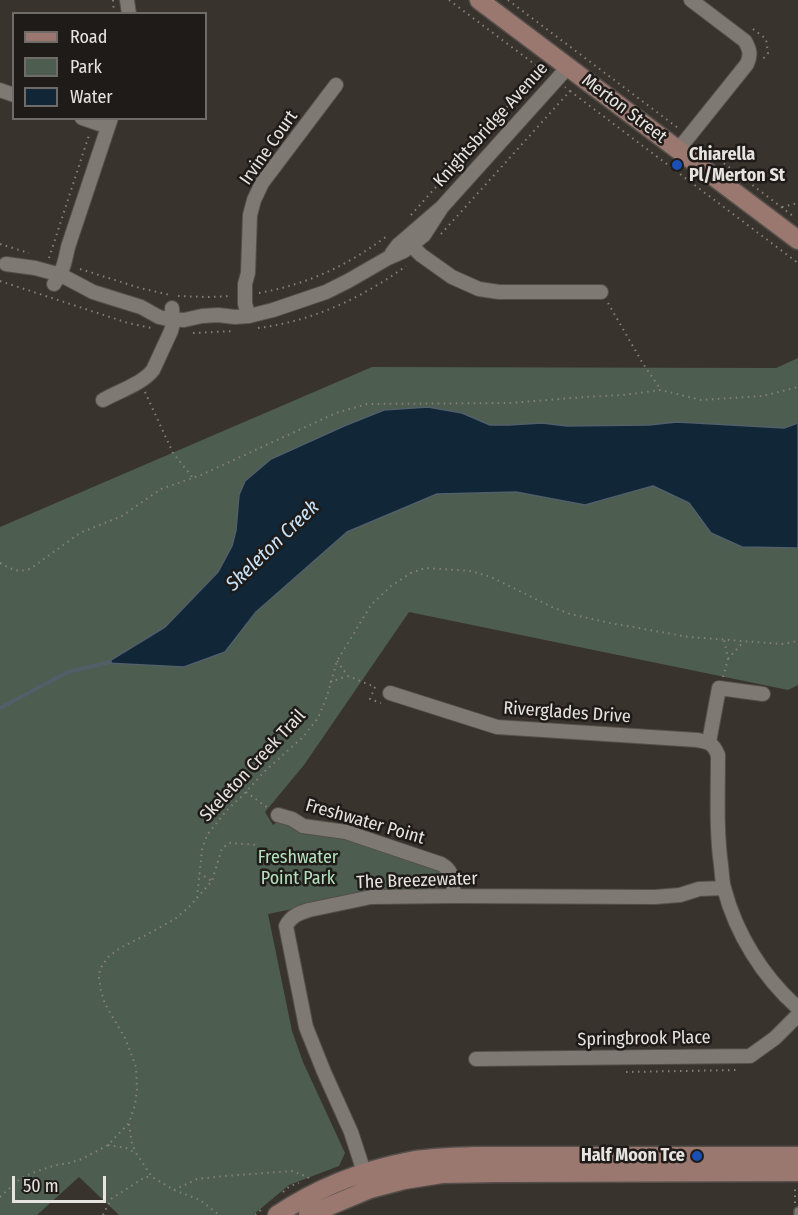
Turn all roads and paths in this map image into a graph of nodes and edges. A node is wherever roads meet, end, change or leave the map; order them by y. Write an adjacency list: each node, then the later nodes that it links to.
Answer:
1 (449, 0): 5 (path)
2 (479, 0): 6 (street, Merton Street)
3 (508, 0): 11 (path)
4 (692, 0): 11 (street)
5 (541, 69): 6 (path); 14 (path)
6 (562, 74): 8 (path); 11 (street, Merton Street); 20 (street, Knightsbridge Avenue)
7 (336, 85): 27 (street, Irvine Court)
8 (570, 91): 20 (path); 23 (path)
9 (88, 120): 10 (street); 24 (path)
10 (110, 123): 24 (street)
11 (684, 143): 13 (path); 16 (street, Merton Street)
12 (798, 203): 13 (path)
13 (782, 207): 15 (path)
14 (411, 216)
15 (798, 223): 16 (street)
16 (777, 225): 18 (street, Merton Street)
17 (394, 230): 27 (path)
18 (798, 240)
19 (0, 244): 21 (path)
20 (417, 245): 26 (street); 27 (street, Knightsbridge Avenue); 27 (path)
21 (29, 253)
22 (3, 263): 24 (street, Knightsbridge Avenue)
23 (798, 263)
24 (59, 272): 27 (path); 28 (street, Knightsbridge Avenue)
25 (0, 281): 28 (path)
26 (601, 292): 32 (path)
27 (249, 308): 28 (street, Knightsbridge Avenue)
28 (170, 321): 29 (path); 30 (street)
29 (242, 330)
30 (139, 381): 33 (street); 34 (path)
31 (798, 387): 32 (path)
32 (661, 390): 34 (path)
33 (103, 400)
34 (193, 478): 35 (path)
35 (0, 563)
36 (724, 639): 37 (path, Skeleton Creek Trail); 39 (path); 40 (path, Skeleton Creek Trail)
37 (744, 641): 38 (path, Skeleton Creek Trail); 39 (path)
38 (798, 641)
39 (728, 659): 44 (path)
40 (337, 661): 41 (path); 42 (path, Skeleton Creek Trail)
41 (348, 676): 42 (path); 43 (path)
42 (330, 682): 48 (path, Skeleton Creek Trail)
43 (375, 687): 46 (path); 46 (path)
44 (719, 688): 45 (street); 47 (street)
45 (763, 694)
46 (389, 699): 47 (street, Riverglades Drive)
47 (709, 742): 53 (street)
48 (246, 792): 49 (path); 51 (path, Skeleton Creek Trail)
49 (278, 815): 54 (street, Freshwater Point)
50 (258, 845): 52 (path)
51 (199, 873): 52 (path); 55 (path, Skeleton Creek Trail)
52 (212, 881): 55 (path)
53 (724, 888): 54 (street, The Breezewater); 56 (street)
54 (454, 896): 66 (street, The Breezewater)
55 (197, 898): 59 (path)
56 (798, 1008)
57 (798, 1015): 58 (street, Springbrook Place)
58 (476, 1059)
59 (129, 1123): 60 (path); 61 (path)
60 (108, 1144): 61 (path); 68 (path)
61 (136, 1153): 63 (path)
62 (798, 1156): 66 (street)
63 (152, 1177): 67 (path); 70 (path)
64 (796, 1177): 66 (street); 69 (path)
65 (309, 1179): 67 (path)
66 (367, 1181): 72 (street); 73 (street)
67 (174, 1190): 71 (path)
68 (0, 1197)
69 (798, 1213)
70 (103, 1215)
71 (219, 1215)
72 (277, 1215)
73 (308, 1215)

